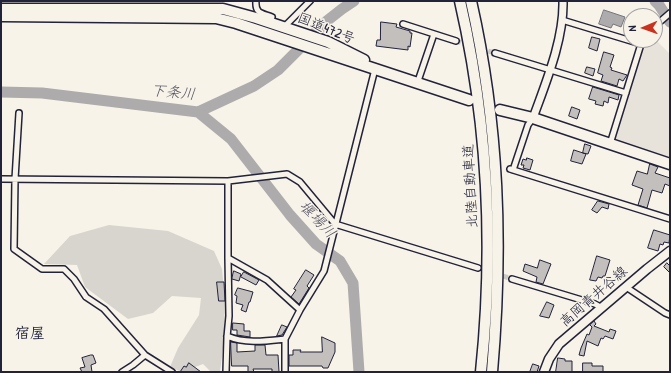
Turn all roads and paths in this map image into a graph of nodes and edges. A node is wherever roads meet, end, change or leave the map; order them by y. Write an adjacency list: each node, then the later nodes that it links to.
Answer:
1 (256, 1): 12 (street)
2 (310, 1): 14 (street)
3 (460, 1): 50 (highway, 北陸自動車道)
4 (472, 1): 51 (highway, 北陸自動車道)
5 (563, 1): 11 (street)
6 (20, 5): 8 (highway, 国道472号); 9 (highway, 国道472号)
7 (221, 7): 9 (highway, 国道472号); 12 (highway, 国道472号); 20 (highway, 国道472号)
8 (1, 8)
9 (154, 9): 10 (highway, 国道472号)
10 (1, 16)
11 (562, 20): 16 (street); 21 (street)
12 (270, 22): 14 (highway, 国道472号)
13 (403, 24): 15 (street)
14 (288, 28): 20 (highway, 国道472号)
15 (434, 34): 17 (street); 22 (street)
16 (623, 36)
17 (456, 41)
18 (641, 48): 23 (street)
19 (495, 53): 21 (street)
20 (375, 69): 22 (highway, 国道472号); 34 (street)
21 (550, 70): 23 (street); 27 (street)
22 (417, 84): 24 (highway, 国道472号)
23 (626, 93): 28 (street)
24 (469, 100)
25 (500, 110): 27 (highway)
26 (19, 113): 31 (street)
27 (533, 118): 28 (highway); 33 (street)
28 (610, 144): 29 (highway)
29 (670, 164)
30 (1, 179): 31 (street)
31 (15, 179): 32 (street); 45 (street)
32 (228, 182): 34 (street); 36 (street)
33 (670, 219)
34 (335, 224): 37 (street); 41 (street)
35 (670, 251): 39 (main road, 高岡青井谷線)
36 (228, 258): 41 (street); 43 (street)
37 (478, 268)
38 (512, 279): 40 (street)
39 (626, 287): 40 (main road, 高岡青井谷線); 42 (street)
40 (602, 308): 52 (main road, 高岡青井谷線)
41 (300, 310): 44 (street)
42 (670, 315)
43 (227, 336): 44 (street); 48 (street)
44 (286, 339): 49 (street)
45 (145, 355): 46 (street); 47 (street)
46 (122, 372)
47 (172, 372)
48 (226, 372)
49 (285, 372)
50 (481, 372)
51 (492, 372)
52 (544, 372)

